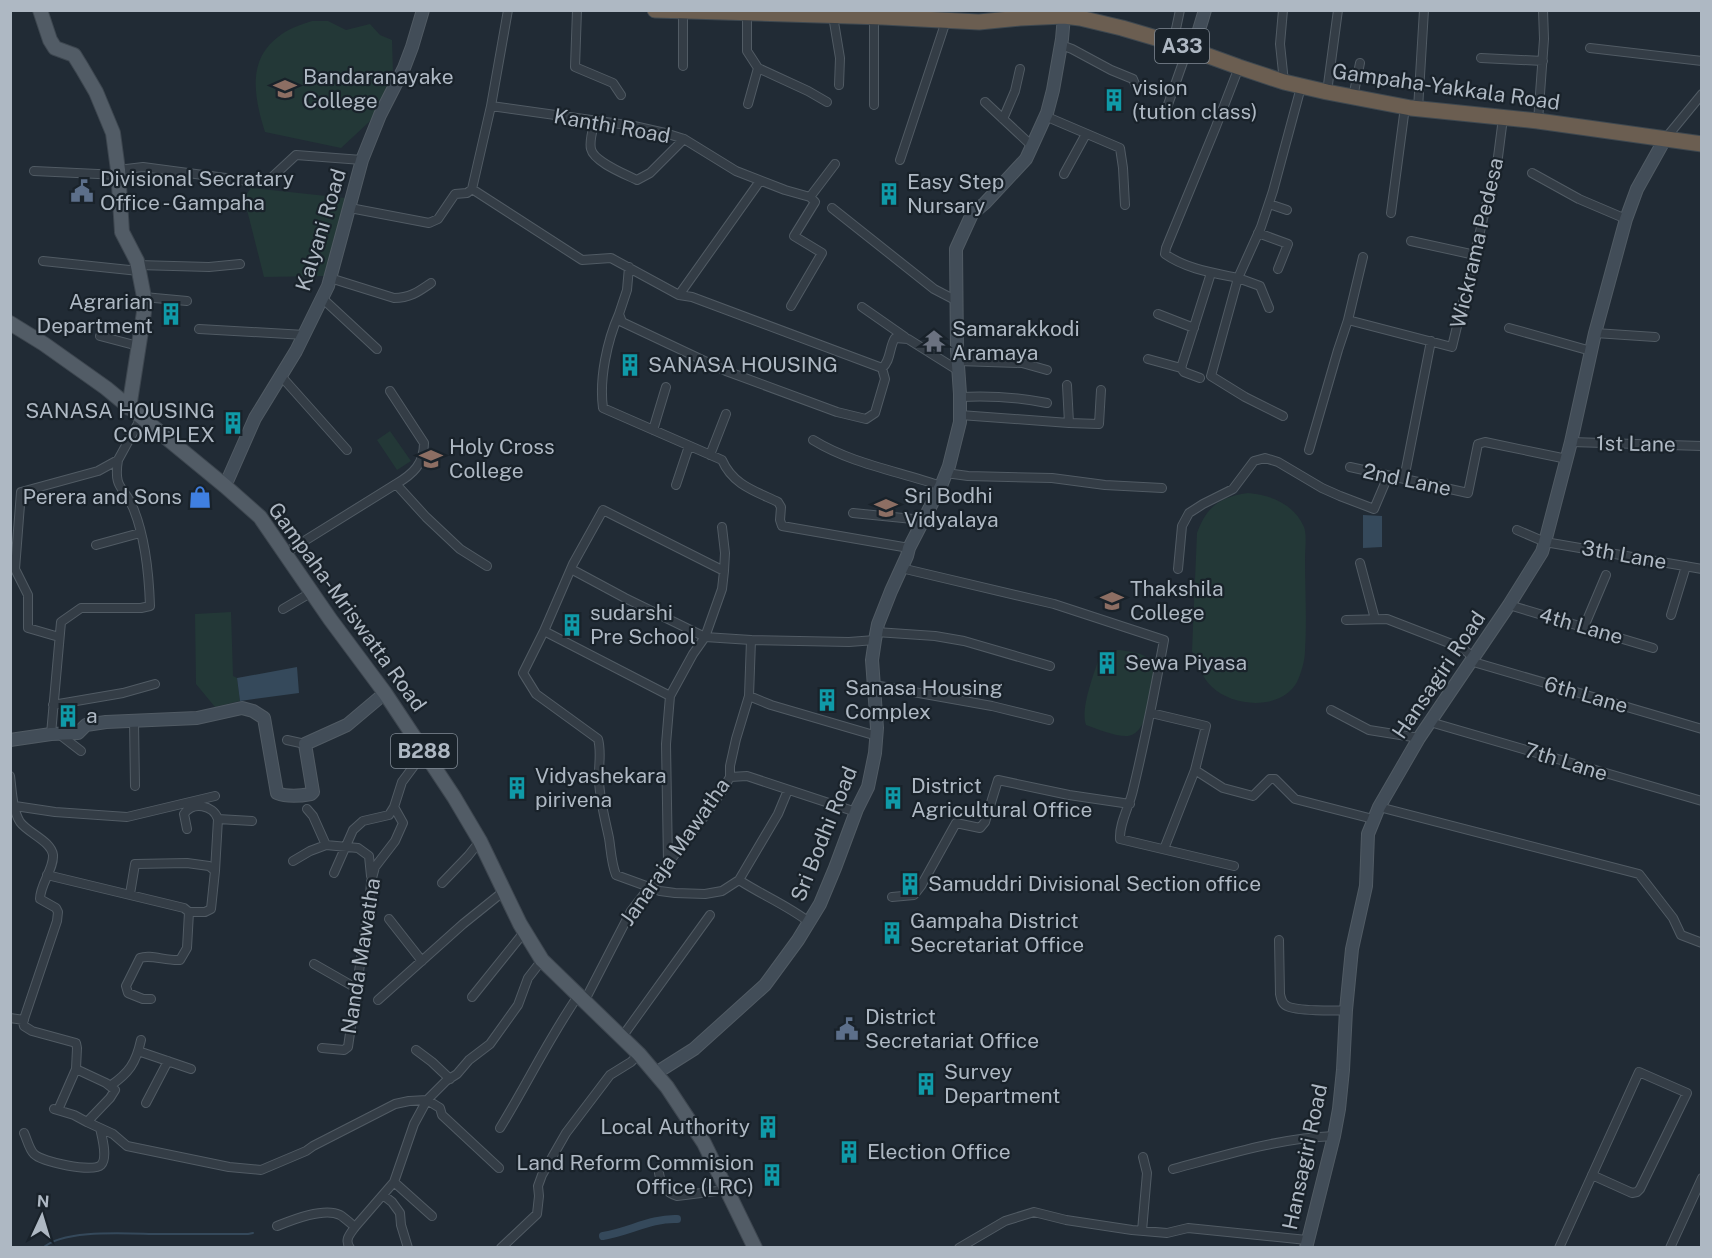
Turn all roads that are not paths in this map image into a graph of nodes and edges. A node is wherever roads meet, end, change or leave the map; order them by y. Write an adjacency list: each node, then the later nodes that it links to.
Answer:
1 (40, 10): 58 (main road)
2 (423, 10): 54 (street, Kalyani Road)
3 (508, 10): 41 (street)
4 (577, 10): 35 (street)
5 (655, 10): 12 (highway, Gampaha-Yakkala Road / A33)
6 (1180, 10): 19 (street)
7 (1205, 10): 19 (street)
8 (1283, 10): 29 (street)
9 (1338, 10): 33 (street)
10 (1424, 10): 42 (street)
11 (1543, 10): 22 (street)
12 (674, 11): 13 (highway, Gampaha-Yakkala Road / A33); 25 (street)
13 (747, 13): 14 (highway, Gampaha-Yakkala Road / A33); 27 (street)
14 (833, 15): 15 (highway, Gampaha-Yakkala Road / A33); 31 (street)
15 (882, 15): 17 (highway, Gampaha-Yakkala Road / A33); 40 (street)
16 (1064, 16): 17 (highway, Gampaha-Yakkala Road / A33); 18 (street, Sri Bodhi Road); 19 (highway, Gampaha-Yakkala Road / A33)
17 (946, 21): 55 (street)
18 (1061, 45): 30 (street); 44 (street, Sri Bodhi Road)
19 (1185, 47): 26 (highway, Gampaha-Yakkala Road / A33); 43 (street)
20 (1590, 48): 23 (street)
21 (1481, 58): 22 (street)
22 (1542, 61): 48 (street)
23 (1701, 61)
24 (1360, 63): 36 (street)
25 (683, 66)
26 (1239, 67): 29 (highway, Gampaha-Yakkala Road / A33); 80 (street)
27 (758, 68): 37 (street); 39 (street)
28 (1020, 69): 46 (street)
29 (1284, 82): 32 (highway, Gampaha-Yakkala Road / A33)
30 (1135, 84)
31 (839, 85)
32 (1302, 87): 33 (highway, Gampaha-Yakkala Road / A33); 64 (street)
33 (1327, 92): 36 (highway, Gampaha-Yakkala Road / A33)
34 (1701, 94): 51 (street)
35 (621, 95)
36 (1353, 97): 42 (highway, Gampaha-Yakkala Road / A33)
37 (827, 102)
38 (985, 102): 46 (street)
39 (748, 104)
40 (874, 105)
41 (491, 106): 47 (street, Kanthi Road); 62 (street)
42 (1411, 108): 45 (highway, Gampaha-Yakkala Road / A33); 69 (street)
43 (1165, 113)
44 (1045, 116): 49 (street); 53 (street, Sri Bodhi Road)
45 (1503, 118): 48 (highway, Gampaha-Yakkala Road / A33); 73 (street, Wickrama Pedesa)
46 (1003, 119): 53 (street)
47 (595, 121): 50 (street, Kanthi Road); 50 (street)
48 (1538, 121): 51 (highway, Gampaha-Yakkala Road / A33)
49 (1086, 134): 60 (street); 65 (street)
50 (684, 139): 61 (street, Kanthi Road)
51 (1665, 139): 52 (highway, Gampaha-Yakkala Road / A33); 70 (street, Hansagiri Road)
52 (1701, 144)
53 (1032, 146): 88 (street, Sri Bodhi Road)
54 (362, 160): 58 (street); 66 (street, Kalyani Road)
55 (900, 160)
56 (835, 164): 63 (street)
57 (34, 171): 58 (street)
58 (118, 172): 78 (main road)
59 (1532, 173): 70 (street)
60 (1064, 174)
61 (760, 181): 63 (street, Kanthi Road); 84 (street)
62 (472, 189): 66 (street); 77 (street)
63 (810, 197): 89 (street)
64 (1269, 204): 68 (street); 71 (street)
65 (1125, 205)
66 (350, 208): 81 (street, Kalyani Road)
67 (832, 208): 88 (street)
68 (1287, 210)
69 (1391, 213)
70 (1626, 219): 99 (street, Hansagiri Road)
71 (1258, 233): 79 (street); 82 (street)
72 (1411, 240): 73 (street)
73 (1474, 255): 104 (street, Wickrama Pedesa)
74 (1363, 257): 94 (street)
75 (43, 261): 78 (street)
76 (240, 264): 78 (street)
77 (628, 267): 84 (street); 92 (street)
78 (138, 268): 85 (main road)
79 (1278, 269)
80 (1211, 273): 82 (street); 96 (street)
81 (330, 278): 83 (street); 86 (street, Kalyani Road)
82 (1238, 278): 91 (street); 124 (street)
83 (431, 283)
84 (679, 295): 110 (street)
85 (144, 297): 87 (street); 105 (main road)
86 (322, 298): 100 (street, Kalyani Road); 106 (street)
87 (187, 301)
88 (957, 301): 109 (street, Sri Bodhi Road)
89 (791, 306)
90 (862, 307): 103 (street)
91 (1269, 308)
92 (619, 314): 110 (street); 127 (street)
93 (1158, 314): 96 (street)
94 (1348, 320): 104 (street); 133 (street)
95 (10, 323): 121 (main road, Gampaha-Mriswatta Road / B288)
96 (1194, 328): 111 (street)
97 (1509, 328): 107 (street)
98 (199, 329): 100 (street)
99 (1595, 333): 102 (street); 107 (street, Hansagiri Road)
100 (305, 335): 113 (street, Kalyani Road)
101 (100, 336): 105 (street)
102 (1655, 337)
103 (908, 339): 109 (street); 110 (street)
104 (1431, 341): 140 (street)
105 (138, 346): 121 (main road)
106 (377, 349)
107 (1591, 351): 129 (street, Hansagiri Road)
108 (1148, 358): 111 (street)
109 (959, 366): 112 (street); 119 (street, Sri Bodhi Road)
110 (882, 368)
111 (1181, 368): 114 (street)
112 (1047, 370)
113 (281, 376): 132 (street); 143 (street, Kalyani Road)
114 (1200, 378)
115 (1067, 385): 126 (street)
116 (666, 387): 127 (street)
117 (1101, 390): 126 (street)
118 (390, 391): 141 (street)
119 (960, 397): 120 (street); 123 (street, Sri Bodhi Road)
120 (1047, 403)
121 (129, 408): 125 (main road, Gampaha-Mriswatta Road / B288)
122 (726, 414): 134 (street)
123 (960, 415): 126 (street); 138 (street, Sri Bodhi Road)
124 (1283, 416)
125 (141, 418): 136 (street); 143 (main road, Gampaha-Mriswatta Road / B288)
126 (1069, 423)
127 (653, 430): 130 (street)
128 (813, 440): 144 (street)
129 (1571, 442): 131 (street, 1st Lane); 135 (street, Hansagiri Road)
130 (689, 446): 134 (street); 142 (street)
131 (1701, 446)
132 (347, 450)
133 (1309, 450)
134 (710, 455): 154 (street)
135 (1567, 459): 140 (street, 2nd Lane); 152 (street, Hansagiri Road)
136 (118, 460): 150 (street); 151 (street)
137 (1350, 467): 139 (street, 2nd Lane)
138 (946, 473): 144 (street, Sri Bodhi Road); 145 (street)
139 (1389, 476): 140 (street, 2nd Lane); 161 (street)
140 (1404, 479)
141 (396, 484): 155 (street); 157 (street)
142 (676, 485)
143 (225, 486): 155 (main road, Gampaha-Mriswatta Road / B288)
144 (940, 486): 147 (street, Sri Bodhi Road)
145 (1162, 488)
146 (853, 513): 147 (street)
147 (923, 520): 154 (street, Sri Bodhi Road)
148 (722, 527): 163 (street)
149 (1517, 530): 152 (street, 3th Lane)
150 (140, 533): 153 (street); 174 (street)
151 (14, 534): 174 (street)
152 (1545, 542): 158 (street, 3th Lane); 166 (street, Hansagiri Road)
153 (96, 545)
154 (909, 548): 159 (street, Sri Bodhi Road)
155 (285, 553): 165 (main road, Gampaha-Mriswatta Road / B288)
156 (1360, 563): 169 (street)
157 (487, 566)
158 (1686, 566): 162 (street, 3th Lane); 168 (street)
159 (901, 568): 173 (street, Sri Bodhi Road); 187 (street)
160 (571, 569): 163 (street); 172 (street); 175 (street)
161 (1178, 569)
162 (1701, 569)
163 (724, 571): 175 (street)
164 (1606, 575): 171 (street)
165 (312, 592): 167 (street); 182 (main road, Gampaha-Mriswatta Road / B288)
166 (1509, 605): 171 (street, 4th Lane); 178 (street, Hansagiri Road)
167 (283, 609)
168 (1671, 615)
169 (1375, 619): 170 (street, 6th Lane); 178 (street, 6th Lane)
170 (1346, 620)
171 (1584, 627): 177 (street, 4th Lane)
172 (544, 631): 183 (street); 230 (street)
173 (876, 636): 176 (street); 179 (street); 181 (street, Sri Bodhi Road)
174 (59, 637): 185 (street)
175 (705, 638): 176 (street); 183 (street)
176 (751, 640): 184 (street, Janaraja Mawatha)
177 (1653, 648)
178 (1471, 659): 190 (street, Hansagiri Road); 191 (street, 6th Lane)
179 (1050, 666)
180 (154, 684): 185 (street)
181 (874, 685): 189 (street); 193 (street, Sri Bodhi Road)
182 (385, 693): 197 (street); 199 (main road, Gampaha-Mriswatta Road / B288)
183 (670, 696): 222 (street)
184 (749, 696): 193 (street); 202 (street, Janaraja Mawatha)
185 (53, 705): 192 (street)
186 (1331, 710): 194 (street)
187 (1151, 713): 200 (street); 207 (street)
188 (134, 720): 192 (street); 197 (street); 203 (street)
189 (1049, 720)
190 (1430, 722): 194 (street, Hansagiri Road); 206 (street, 7th Lane)
191 (1701, 729)
192 (55, 734): 195 (street); 198 (street)
193 (876, 736): 212 (street, Sri Bodhi Road)
194 (1419, 738): 210 (street, Hansagiri Road)
195 (10, 740)
196 (287, 740): 197 (street)
197 (305, 744)
198 (81, 751)
199 (425, 751): 209 (street, Nanda Mawatha); 217 (main road, Gampaha-Mriswatta Road / B288)
200 (1195, 770): 214 (street); 220 (street)
201 (10, 776): 208 (street)
202 (730, 777): 204 (street); 222 (street, Janaraja Mawatha)
203 (135, 786)
204 (788, 790): 212 (street); 228 (street)
205 (215, 796): 208 (street)
206 (1701, 801)
207 (1130, 804): 220 (street); 233 (street)
208 (15, 806): 226 (street)
209 (394, 807): 219 (street); 227 (street, Nanda Mawatha)
210 (1379, 807): 214 (street, Hansagiri Road); 240 (street)
211 (307, 809): 218 (street)
212 (856, 812): 237 (street, Sri Bodhi Road)
213 (218, 819): 215 (street); 216 (street); 224 (street)
214 (1373, 819): 249 (street, Hansagiri Road)
215 (252, 821)
216 (187, 829)
217 (480, 841): 229 (street); 231 (main road, Gampaha-Mriswatta Road / B288)
218 (326, 845): 219 (street); 221 (street)
219 (345, 847): 225 (street); 227 (street)
220 (1164, 849): 223 (street)
221 (292, 861)
222 (668, 862): 230 (street, Janaraja Mawatha)
223 (1234, 866)
224 (214, 871): 232 (street); 234 (street)
225 (334, 873)
226 (47, 875): 232 (street); 251 (street)
227 (371, 879): 244 (street, Nanda Mawatha)
228 (740, 880): 230 (street); 237 (street)
229 (442, 883)
230 (648, 887): 247 (street, Janaraja Mawatha)
231 (504, 891): 238 (main road, Gampaha-Mriswatta Road / B288); 242 (street)
232 (130, 894): 234 (street)
233 (892, 897)
234 (189, 912): 246 (street)
235 (710, 915): 252 (street)
236 (389, 920): 242 (street)
237 (809, 922): 261 (street, Sri Bodhi Road)
238 (525, 931): 241 (main road, Gampaha-Mriswatta Road / B288); 245 (street)
239 (1279, 940): 249 (street)
240 (1701, 943)
241 (542, 960): 247 (main road, Gampaha-Mriswatta Road / B288); 262 (street)
242 (422, 961): 248 (street)
243 (314, 964): 244 (street)
244 (356, 988): 254 (street, Nanda Mawatha)
245 (472, 997)
246 (151, 999)
247 (581, 999): 252 (main road, Gampaha-Mriswatta Road / B288); 268 (street, Janaraja Mawatha)
248 (378, 1000)
249 (1346, 1010): 270 (street, Hansagiri Road)
250 (10, 1018): 251 (street)
251 (24, 1020): 259 (street)
252 (622, 1037): 257 (main road, Gampaha-Mriswatta Road / B288)
253 (141, 1040): 256 (street)
254 (322, 1048)
255 (416, 1050): 262 (street)
256 (138, 1051): 258 (street); 263 (street)
257 (639, 1054): 261 (main road, Gampaha-Mriswatta Road / B288); 287 (street)
258 (168, 1061): 260 (street); 265 (street)
259 (76, 1069): 263 (street); 266 (street)
260 (191, 1069)
261 (656, 1073): 278 (main road, Gampaha-Mriswatta Road / B288)
262 (450, 1079): 264 (street)
263 (110, 1086): 266 (street)
264 (427, 1100): 267 (street); 272 (street); 277 (street)
265 (146, 1103)
266 (87, 1122): 267 (street)
267 (100, 1128): 269 (street)
268 (500, 1128)
269 (24, 1133)
270 (1334, 1136): 273 (street); 284 (street, Hansagiri Road)
271 (1143, 1157): 283 (street)
272 (499, 1168)
273 (1173, 1169)
274 (659, 1173): 278 (street)
275 (1592, 1175): 275 (street); 290 (street)
276 (1701, 1178): 291 (street)
277 (394, 1182): 279 (street); 280 (street)
278 (726, 1187): 288 (main road, Gampaha-Mriswatta Road / B288)
279 (383, 1195): 282 (street); 286 (street)
280 (432, 1216)
281 (277, 1226): 282 (street)
282 (355, 1227): 285 (street)
283 (1142, 1231): 284 (street); 289 (street)
284 (1306, 1244)
285 (350, 1248)
286 (408, 1248)
287 (501, 1248)
288 (755, 1248)
289 (958, 1248)
290 (1559, 1248)
291 (1670, 1248)

